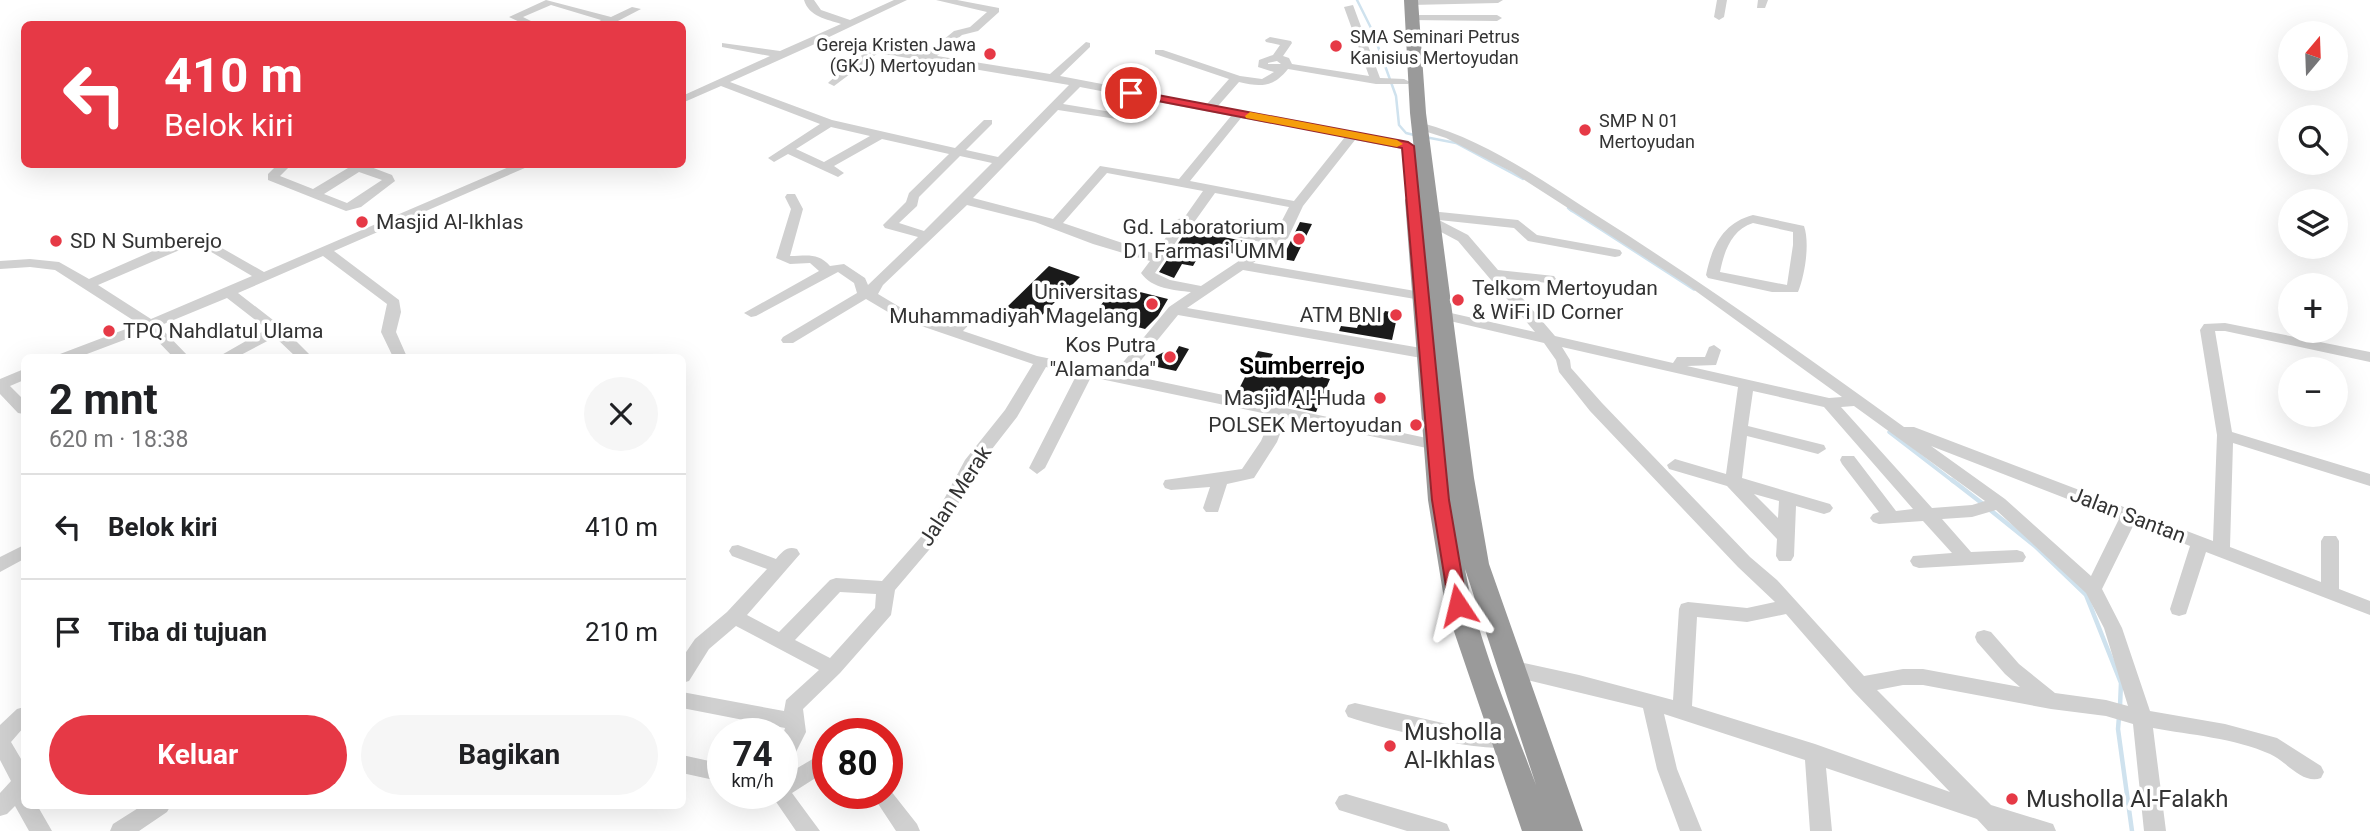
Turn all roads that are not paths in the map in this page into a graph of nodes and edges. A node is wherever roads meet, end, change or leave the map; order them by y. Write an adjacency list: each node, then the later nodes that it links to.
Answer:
1 (809, 0): 14 (street)
2 (902, 0): 14 (street)
3 (941, 0): 22 (street)
4 (1498, 0): 6 (street)
5 (1722, 0): 9 (street)
6 (1408, 5): 10 (street); 24 (highway)
7 (1349, 7): 27 (street)
8 (636, 9): 11 (street)
9 (1719, 17)
10 (1497, 18)
11 (612, 20): 12 (street); 13 (street)
12 (524, 21)
13 (609, 21)
14 (852, 24): 15 (street)
15 (818, 40): 19 (street); 21 (street)
16 (1270, 40): 23 (street)
17 (726, 45): 21 (street)
18 (1086, 45): 25 (street)
19 (874, 51): 22 (street); 29 (street)
20 (1160, 52): 26 (street)
21 (782, 55): 28 (street)
22 (928, 58): 25 (street)
23 (1285, 67): 26 (street); 27 (street)
24 (1405, 75): 27 (street); 40 (highway)
25 (1052, 78): 30 (street)
26 (1236, 78): 33 (street)
27 (1380, 81)
28 (722, 83): 31 (street); 37 (street)
29 (834, 83)
30 (1077, 83): 32 (street); 33 (street)
31 (686, 98)
32 (1056, 106): 35 (street); 44 (street)
33 (1211, 107): 34 (street)
34 (1238, 114): 39 (street); 51 (street)
35 (1136, 119)
36 (988, 121): 42 (street)
37 (829, 123): 38 (street); 41 (street)
38 (880, 135): 42 (street); 45 (street)
39 (1352, 136): 40 (street); 56 (street)
40 (1415, 139): 57 (highway); 72 (street); 77 (highway)
41 (788, 150): 43 (street); 45 (street)
42 (959, 150): 44 (street); 60 (street)
43 (774, 158)
44 (1002, 162): 55 (street)
45 (824, 167): 50 (street)
46 (282, 168): 53 (street)
47 (351, 168): 53 (street)
48 (360, 168): 53 (street)
49 (519, 168): 62 (street)
50 (838, 173)
51 (1182, 183): 52 (street); 59 (street)
52 (1212, 188): 56 (street); 58 (street)
53 (313, 195)
54 (791, 197): 67 (street)
55 (964, 200): 59 (street); 60 (street)
56 (1297, 205): 61 (street)
57 (1431, 218): 63 (street); 68 (street); 80 (highway)
58 (1187, 223): 61 (street); 64 (street)
59 (1055, 226): 64 (street)
60 (925, 235): 76 (street)
61 (1277, 241): 66 (street)
62 (324, 250): 70 (street); 92 (street)
63 (1615, 253)
64 (1158, 259): 74 (street)
65 (0, 265): 73 (street)
66 (1238, 265): 74 (street); 77 (street)
67 (827, 272): 76 (street); 79 (street)
68 (1494, 274): 71 (street); 86 (street)
69 (1713, 275): 69 (street); 72 (street)
70 (262, 277): 73 (street); 75 (street)
71 (1549, 279)
72 (1691, 281): 102 (street)
73 (86, 285): 82 (street)
74 (1201, 290): 78 (street)
75 (227, 291): 82 (street); 83 (street)
76 (867, 293): 84 (street); 85 (street)
77 (1421, 296): 93 (highway)
78 (1174, 310): 93 (street); 99 (street)
79 (751, 313)
80 (1442, 315): 86 (street); 103 (highway)
81 (968, 318): 84 (street)
82 (150, 325): 88 (street); 89 (street)
83 (277, 330): 90 (street); 91 (street)
84 (954, 332): 95 (street)
85 (788, 340)
86 (1550, 340): 96 (street); 138 (street)
87 (1714, 350): 96 (street)
88 (73, 354)
89 (179, 354)
90 (231, 354)
91 (302, 354)
92 (398, 354)
93 (1427, 354): 103 (highway)
94 (2370, 357): 108 (street)
95 (1042, 362): 97 (street); 135 (street, Jalan Merak)
96 (1678, 369): 100 (street)
97 (1086, 372): 99 (street); 113 (street)
98 (21, 375): 101 (street)
99 (1119, 378): 105 (street)
100 (1746, 383): 102 (street); 107 (street)
101 (0, 385): 104 (street)
102 (1845, 402): 106 (street); 122 (street)
103 (1442, 403): 109 (highway); 145 (highway)
104 (21, 406)
105 (1280, 414): 109 (street); 114 (street)
106 (1886, 422): 119 (street); 123 (street, Jalan Santan)
107 (1740, 429): 110 (street); 116 (street)
108 (2225, 435): 115 (street); 127 (street)
109 (1436, 445): 158 (highway)
110 (1818, 449)
111 (1848, 460): 122 (street)
112 (1675, 465): 116 (street)
113 (1037, 468)
114 (1220, 480): 117 (street); 120 (street)
115 (2370, 480)
116 (1733, 482): 118 (street); 124 (street)
117 (1171, 484)
118 (1788, 498): 121 (street); 124 (street)
119 (1987, 507): 122 (street); 136 (street)
120 (1212, 508)
121 (1824, 508)
122 (1926, 512): 132 (street)
123 (2129, 516): 126 (street, Jalan Santan); 136 (street)
124 (1786, 537): 130 (street)
125 (2330, 541): 137 (street)
126 (2200, 543): 127 (street, Jalan Santan); 140 (street)
127 (2221, 549): 137 (street, Jalan Santan)
128 (738, 551): 141 (street)
129 (21, 553): 134 (street)
130 (1784, 556)
131 (2017, 557): 132 (street)
132 (1967, 559): 133 (street)
133 (1919, 561)
134 (0, 565)
135 (886, 588): 143 (street); 144 (street, Jalan Merak)
136 (2093, 589): 153 (street)
137 (2330, 592): 139 (street, Jalan Santan)
138 (1789, 606): 147 (street); 151 (street)
139 (2370, 608)
140 (2179, 609)
141 (734, 617): 143 (street); 146 (street)
142 (1984, 637): 150 (street)
143 (782, 641): 144 (street)
144 (833, 668): 156 (street, Jalan Merak)
145 (1510, 668): 149 (street); 178 (highway)
146 (686, 669)
147 (1860, 685): 150 (street); 171 (street)
148 (686, 700): 155 (street)
149 (1652, 701): 151 (street); 179 (street)
150 (2051, 701): 153 (street)
151 (1682, 709): 159 (street)
152 (1355, 710): 158 (street)
153 (2136, 716): 162 (street); 183 (street)
154 (21, 717): 157 (street)
155 (784, 718)
156 (795, 718)
157 (2, 731): 163 (street)
158 (1506, 740): 177 (highway)
159 (1815, 753): 171 (street); 180 (street)
160 (686, 765): 161 (street)
161 (707, 769)
162 (2314, 772)
163 (21, 788)
164 (21, 791): 166 (street)
165 (1346, 803): 176 (street)
166 (0, 807)
167 (31, 809): 172 (street)
168 (154, 809): 173 (street)
169 (794, 809): 174 (street)
170 (893, 809): 175 (street)
171 (1987, 814): 181 (street); 182 (street)
172 (41, 831)
173 (121, 831)
174 (809, 831)
175 (909, 831)
176 (1439, 831)
177 (1538, 831)
178 (1567, 831)
179 (1691, 831)
180 (1821, 831)
181 (2002, 831)
182 (2045, 831)
183 (2155, 831)

